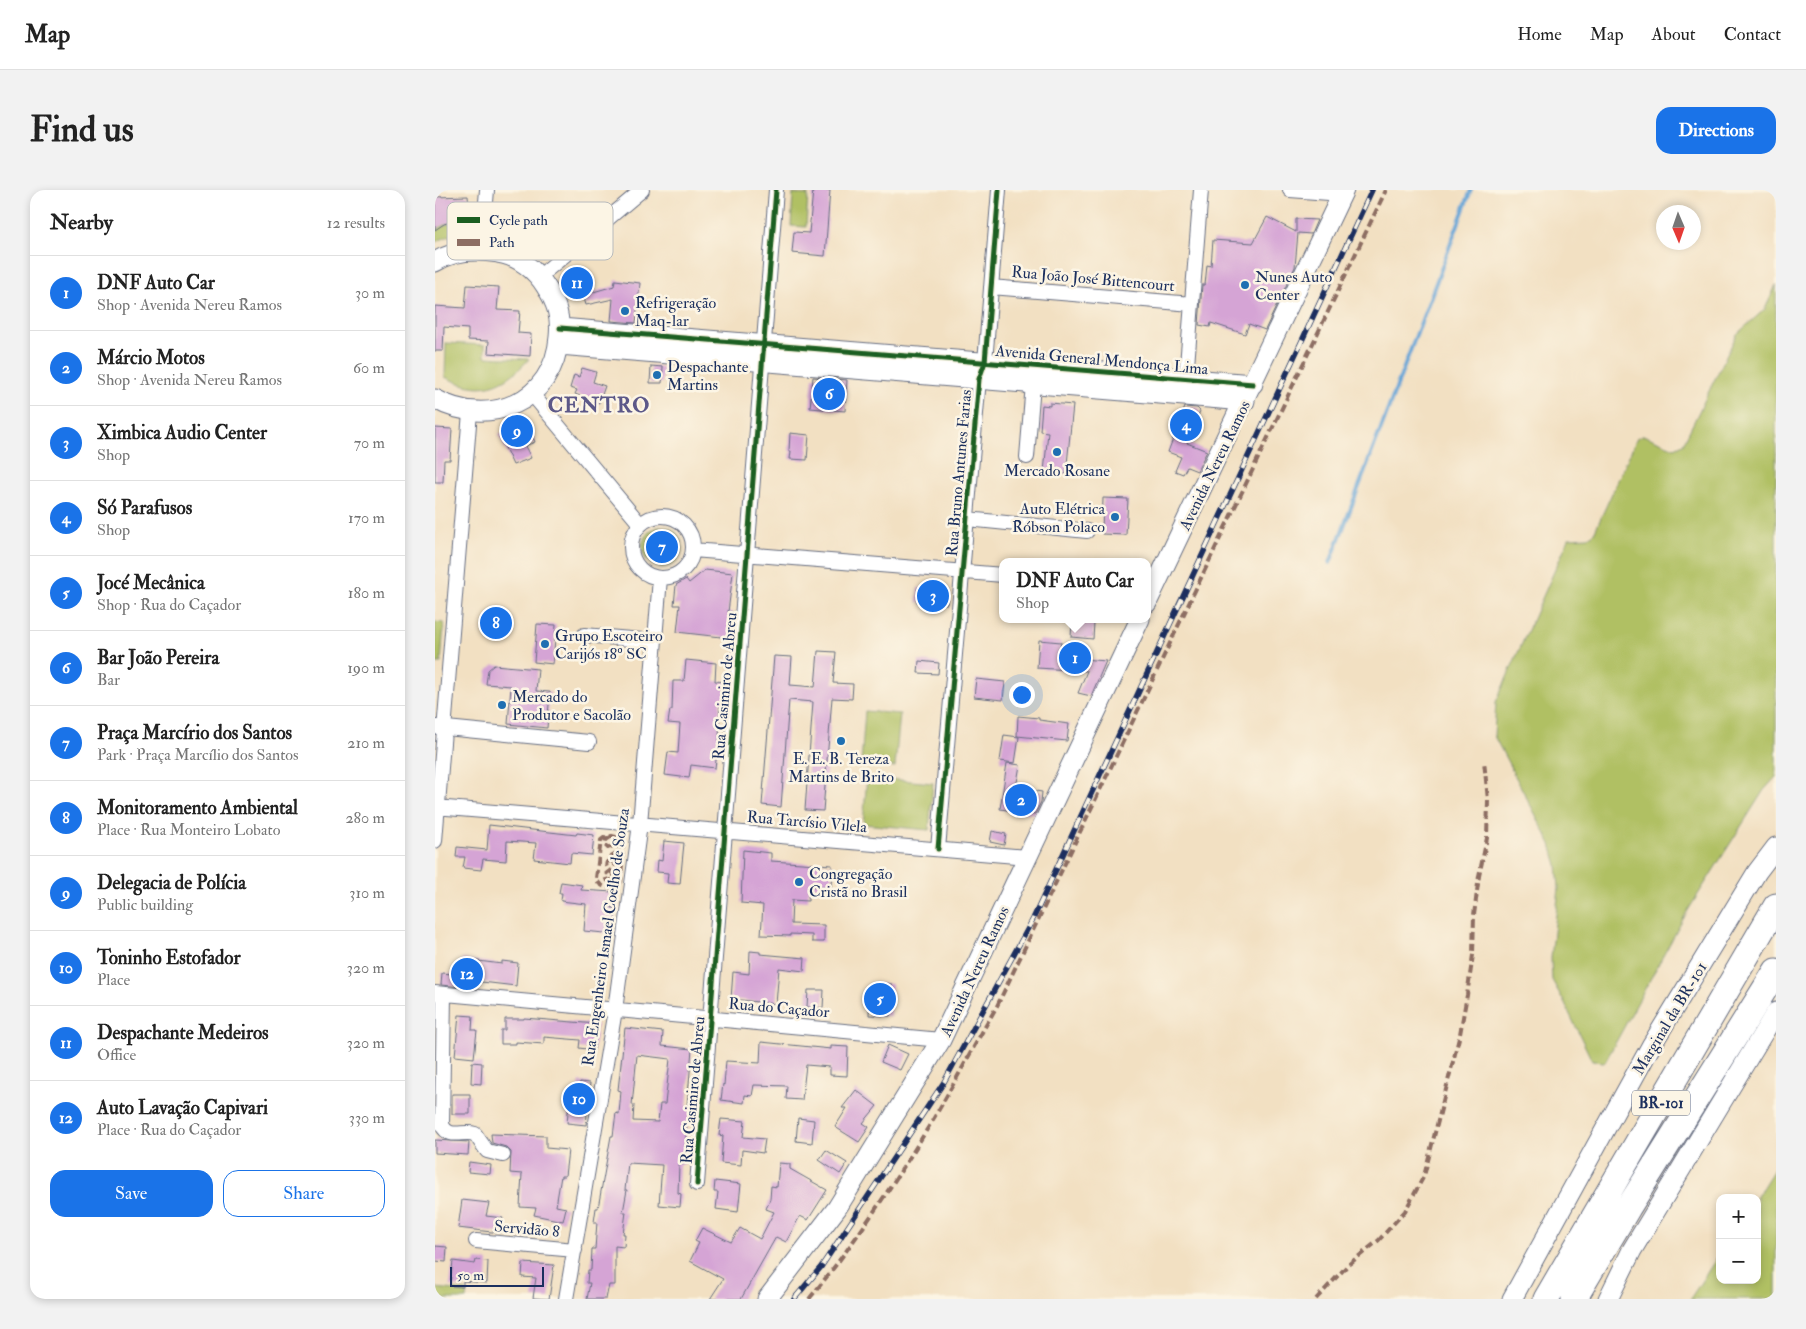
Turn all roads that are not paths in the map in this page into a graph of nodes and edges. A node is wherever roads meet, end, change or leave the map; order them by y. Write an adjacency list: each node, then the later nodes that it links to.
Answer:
1 (642, 190): 7 (street)
2 (776, 190): 16 (street, Rua Casimiro de Abreu)
3 (999, 190): 13 (street, Rua Bruno Antunes Farias)
4 (1201, 190): 14 (street)
5 (1290, 190): 6 (street)
6 (1343, 192): 20 (main road, Avenida Nereu Ramos)
7 (613, 214)
8 (447, 257): 11 (main road)
9 (517, 260): 12 (main road)
10 (558, 260): 12 (street)
11 (435, 262)
12 (539, 276): 15 (main road)
13 (991, 287): 14 (street, Rua João José Bittencourt); 17 (street, Rua Bruno Antunes Farias)
14 (1192, 304): 18 (street)
15 (559, 336): 16 (main road, Avenida General Mendonça Lima); 21 (main road)
16 (763, 353): 17 (main road, Avenida General Mendonça Lima); 29 (street, Rua Casimiro de Abreu)
17 (982, 371): 18 (main road, Avenida General Mendonça Lima); 19 (main road, Avenida General Mendonça Lima); 25 (street, Rua Bruno Antunes Farias)
18 (1186, 378): 20 (main road, Avenida General Mendonça Lima)
19 (1033, 384): 20 (main road, Avenida General Mendonça Lima); 24 (street)
20 (1249, 392): 33 (main road, Avenida Nereu Ramos)
21 (532, 394): 23 (main road); 26 (street)
22 (435, 398): 23 (main road)
23 (470, 412): 37 (street)
24 (1027, 457)
25 (967, 519): 27 (street); 30 (street, Rua Bruno Antunes Farias)
26 (640, 524): 28 (street); 32 (street)
27 (1087, 531)
28 (693, 550): 29 (street); 32 (street)
29 (747, 554): 30 (street); 41 (street, Rua Casimiro de Abreu)
30 (962, 572): 31 (street); 44 (street, Rua Bruno Antunes Farias)
31 (999, 575)
32 (659, 578): 36 (street, Rua Engenheiro Ismael Coelho de Souza)
33 (1151, 591)
34 (1138, 623): 45 (main road, Avenida Nereu Ramos)
35 (583, 635): 36 (street)
36 (654, 641): 40 (street, Rua Engenheiro Ismael Coelho de Souza)
37 (440, 727): 38 (street); 39 (street)
38 (589, 742)
39 (436, 807): 40 (street, Rua Tarcísio Vilela); 42 (street)
40 (640, 824): 41 (street, Rua Tarcísio Vilela); 49 (street, Rua Engenheiro Ismael Coelho de Souza)
41 (725, 832): 44 (street, Rua Tarcísio Vilela); 51 (street, Rua Casimiro de Abreu)
42 (435, 841)
43 (1776, 847): 60 (main road, Marginal da BR-101)
44 (938, 849): 45 (street, Rua Tarcísio Vilela)
45 (1027, 857): 52 (main road, Avenida Nereu Ramos)
46 (1776, 906): 57 (highway, BR-101)
47 (1776, 971): 63 (highway, BR-101)
48 (439, 993): 49 (street, Rua do Caçador); 53 (street)
49 (615, 1010): 51 (street, Rua do Caçador); 56 (street, Rua Engenheiro Ismael Coelho de Souza)
50 (1776, 1012): 64 (main road)
51 (710, 1018): 52 (street, Rua do Caçador); 54 (street, Rua Casimiro de Abreu)
52 (941, 1040): 59 (main road, Avenida Nereu Ramos)
53 (503, 1155)
54 (697, 1184)
55 (476, 1241): 56 (street, Servidão 8)
56 (575, 1250): 58 (street, Rua Engenheiro Ismael Coelho de Souza)
57 (1570, 1257): 61 (highway); 62 (highway, BR-101)
58 (566, 1299)
59 (767, 1299)
60 (1512, 1299)
61 (1537, 1299)
62 (1546, 1299)
63 (1574, 1299)
64 (1607, 1299)

